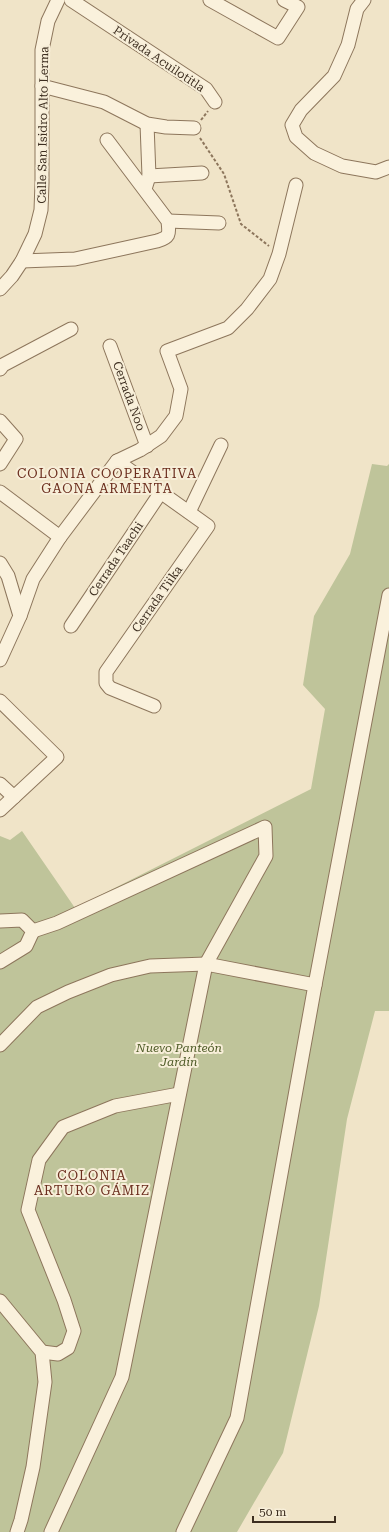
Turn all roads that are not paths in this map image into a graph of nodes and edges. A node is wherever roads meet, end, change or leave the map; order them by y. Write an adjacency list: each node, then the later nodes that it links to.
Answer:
1 (58, 0): 6 (street, Calle San Isidro Alto Lerma)
2 (71, 0): 7 (street, Privada Acuilotitla)
3 (210, 0): 4 (street)
4 (284, 0)
5 (364, 0): 11 (street)
6 (42, 86): 8 (street); 18 (street, Calle San Isidro Alto Lerma)
7 (215, 102)
8 (147, 124): 9 (street); 13 (street)
9 (194, 128)
10 (107, 140): 15 (street)
11 (389, 167)
12 (202, 173): 13 (street)
13 (150, 176): 15 (street)
14 (296, 185): 25 (street)
15 (145, 189): 17 (street)
16 (219, 223): 17 (street)
17 (168, 227): 18 (street)
18 (22, 261): 19 (street, Calle San Isidro Alto Lerma)
19 (0, 289)
20 (70, 329): 22 (street)
21 (110, 346): 25 (street, Cerrada Noo)
22 (0, 370)
23 (0, 421): 27 (street)
24 (222, 445): 30 (street)
25 (147, 446): 26 (street)
26 (117, 461): 29 (street); 31 (street)
27 (0, 464)
28 (0, 492): 31 (street)
29 (161, 492): 30 (street); 35 (street, Cerrada Taachi)
30 (189, 512): 38 (street, Cerrada Tiika)
31 (60, 537): 34 (street)
32 (0, 563): 34 (street)
33 (389, 595): 46 (street)
34 (20, 616): 36 (street)
35 (71, 626)
36 (0, 660)
37 (0, 701): 40 (street)
38 (154, 706)
39 (0, 784): 40 (street)
40 (14, 797): 41 (street)
41 (0, 810)
42 (0, 921): 43 (street)
43 (34, 931): 44 (street); 45 (street)
44 (0, 962)
45 (206, 964): 46 (street); 47 (street); 48 (street)
46 (315, 985): 53 (street)
47 (0, 1045)
48 (179, 1094): 50 (street); 52 (street)
49 (0, 1301): 50 (street)
50 (42, 1352): 51 (street)
51 (17, 1532)
52 (51, 1532)
53 (183, 1532)

